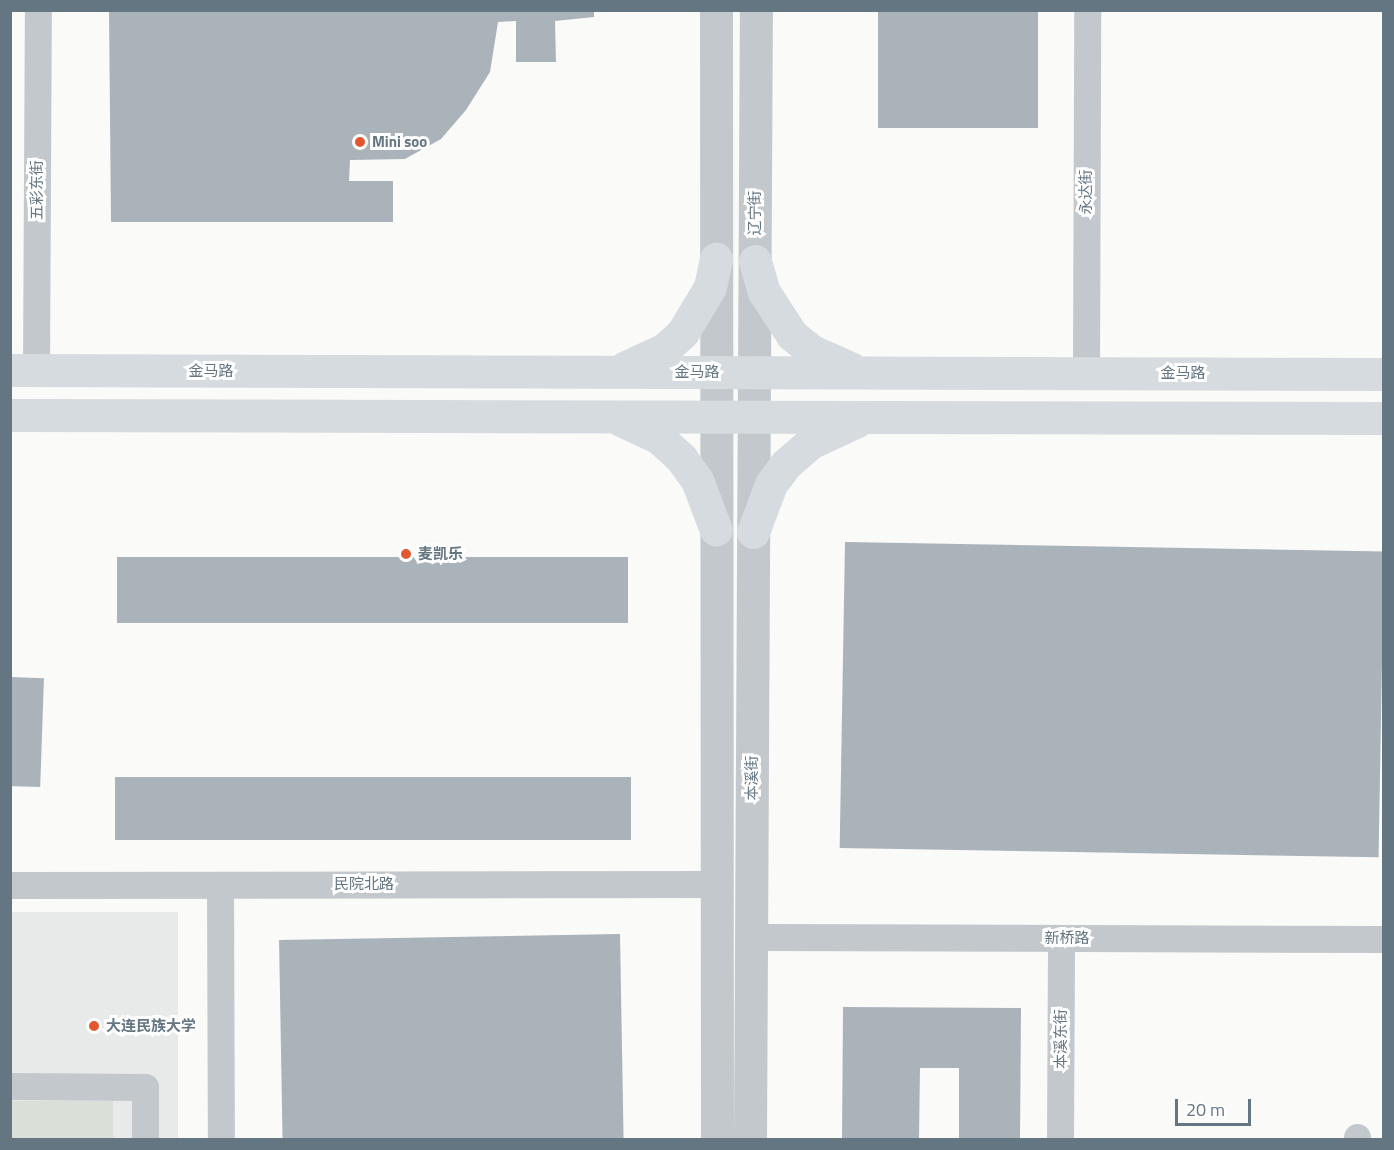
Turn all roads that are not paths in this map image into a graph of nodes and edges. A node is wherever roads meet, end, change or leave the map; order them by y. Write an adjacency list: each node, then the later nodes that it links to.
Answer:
1 (38, 10): 7 (street, 五彩东街)
2 (716, 10): 5 (street)
3 (756, 10): 6 (street, 辽宁街)
4 (1087, 10): 12 (street, 永达街)
5 (716, 259): 8 (main road); 9 (street)
6 (755, 261): 10 (street, 辽宁街); 11 (main road)
7 (23, 370): 8 (main road, 金马路)
8 (610, 372): 9 (main road, 金马路)
9 (716, 372): 10 (main road, 金马路); 16 (street)
10 (754, 372): 11 (main road, 金马路); 17 (street, 辽宁街)
11 (866, 373): 12 (main road, 金马路)
12 (1086, 373): 13 (main road, 金马路)
13 (1383, 374)
14 (10, 415): 15 (main road)
15 (608, 416): 16 (main road); 20 (main road)
16 (716, 417): 17 (main road); 20 (street)
17 (754, 417): 18 (main road); 21 (street, 本溪街)
18 (870, 417): 19 (main road); 21 (main road)
19 (1383, 418)
20 (716, 530): 22 (street)
21 (753, 532): 25 (street, 本溪街)
22 (717, 884): 24 (street, 民院北路); 31 (street)
23 (10, 885): 24 (street, 民院北路)
24 (220, 885): 30 (street)
25 (751, 937): 26 (street, 新桥路); 32 (street, 本溪街)
26 (1061, 938): 27 (street, 新桥路); 33 (street, 本溪东街)
27 (1383, 939)
28 (10, 1086): 29 (street)
29 (145, 1140)
30 (222, 1140)
31 (717, 1140)
32 (750, 1140)
33 (1060, 1140)

